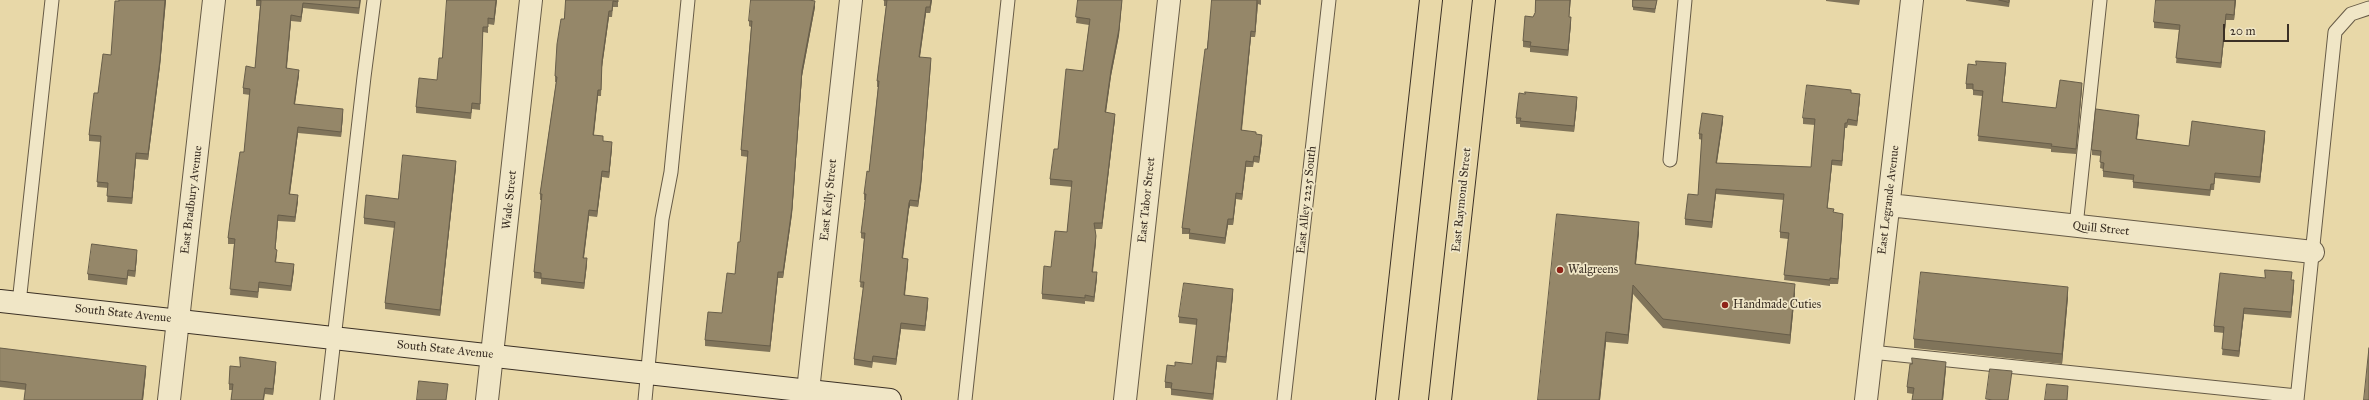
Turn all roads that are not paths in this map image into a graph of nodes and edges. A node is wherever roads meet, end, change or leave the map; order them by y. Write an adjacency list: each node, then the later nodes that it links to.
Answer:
1 (52, 0): 20 (lane)
2 (214, 0): 21 (street, East Bradbury Avenue)
3 (374, 0): 22 (lane)
4 (531, 0): 24 (street, Wade Street)
5 (688, 0): 25 (lane)
6 (851, 0): 26 (street, East Kelly Street)
7 (1008, 0): 33 (lane)
8 (1169, 0): 34 (street, East Tabor Street)
9 (1328, 0): 35 (lane, East Alley 2225 South)
10 (1431, 0): 36 (main road)
11 (1484, 0): 37 (main road, East Raymond Street)
12 (1685, 0): 16 (lane)
13 (1912, 0): 17 (street, East Legrande Avenue)
14 (2100, 0): 18 (lane)
15 (2369, 8): 19 (lane)
16 (1670, 160)
17 (1889, 205): 18 (street, Quill Street); 23 (street, East Legrande Avenue)
18 (2076, 226): 19 (street, Quill Street)
19 (2313, 252): 27 (lane)
20 (10, 302): 21 (street, South State Avenue)
21 (178, 320): 22 (street, South State Avenue); 28 (street, East Bradbury Avenue)
22 (334, 337): 24 (street, South State Avenue); 29 (lane)
23 (1871, 352): 27 (lane); 38 (street, East Legrande Avenue)
24 (492, 355): 25 (street, South State Avenue); 30 (street, Wade Street)
25 (648, 372): 26 (street, South State Avenue); 31 (lane)
26 (807, 395): 32 (street, South State Avenue)
27 (2297, 398)
28 (169, 400)
29 (327, 400)
30 (487, 400)
31 (645, 400)
32 (890, 400)
33 (965, 400)
34 (1124, 400)
35 (1284, 400)
36 (1387, 400)
37 (1440, 400)
38 (1866, 400)

